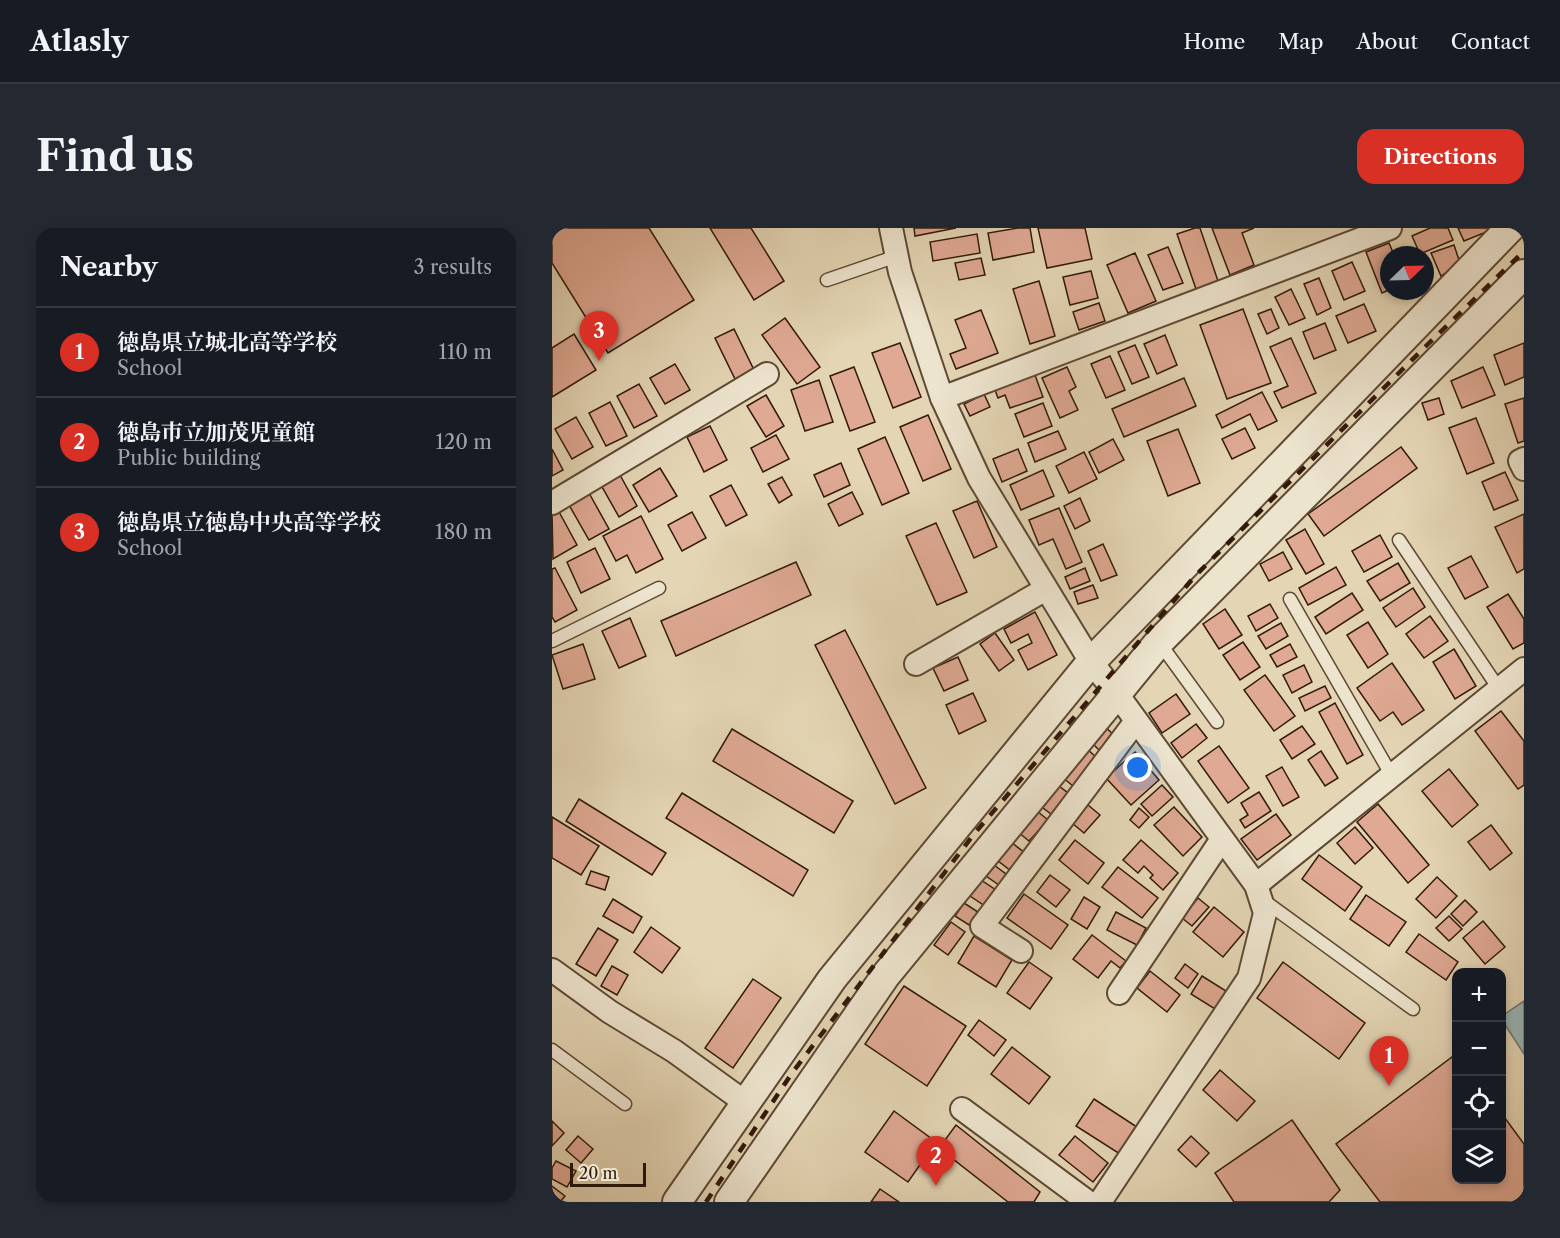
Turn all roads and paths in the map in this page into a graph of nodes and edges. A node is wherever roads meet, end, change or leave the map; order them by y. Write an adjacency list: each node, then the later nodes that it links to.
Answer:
1 (891, 228): 4 (street)
2 (1390, 228): 8 (street)
3 (1510, 228): 18 (street)
4 (897, 256): 6 (lane); 8 (street)
5 (1524, 274): 17 (street)
6 (827, 280)
7 (767, 374): 11 (street)
8 (942, 398): 14 (street)
9 (1524, 459): 10 (street)
10 (1524, 469)
11 (552, 503)
12 (1399, 540): 21 (lane)
13 (659, 588): 16 (lane)
14 (1046, 589): 18 (street); 19 (street)
15 (1290, 599): 25 (lane)
16 (552, 641)
17 (1159, 642): 22 (street); 24 (lane)
18 (1090, 662): 22 (street); 33 (street)
19 (916, 664)
20 (1524, 669): 21 (street)
21 (1499, 689): 25 (street)
22 (1116, 694): 23 (street); 37 (street)
23 (1136, 721): 26 (street); 28 (street)
24 (1217, 722)
25 (1392, 776): 27 (street)
26 (1222, 839): 27 (street); 30 (street)
27 (1258, 892): 31 (lane); 39 (street)
28 (1021, 951)
29 (552, 970): 33 (street)
30 (1119, 993)
31 (1413, 1009)
32 (552, 1050): 34 (lane)
33 (746, 1103): 36 (street)
34 (625, 1104)
35 (962, 1109): 38 (street)
36 (677, 1202)
37 (729, 1202)
38 (1088, 1202)
39 (1100, 1202)

